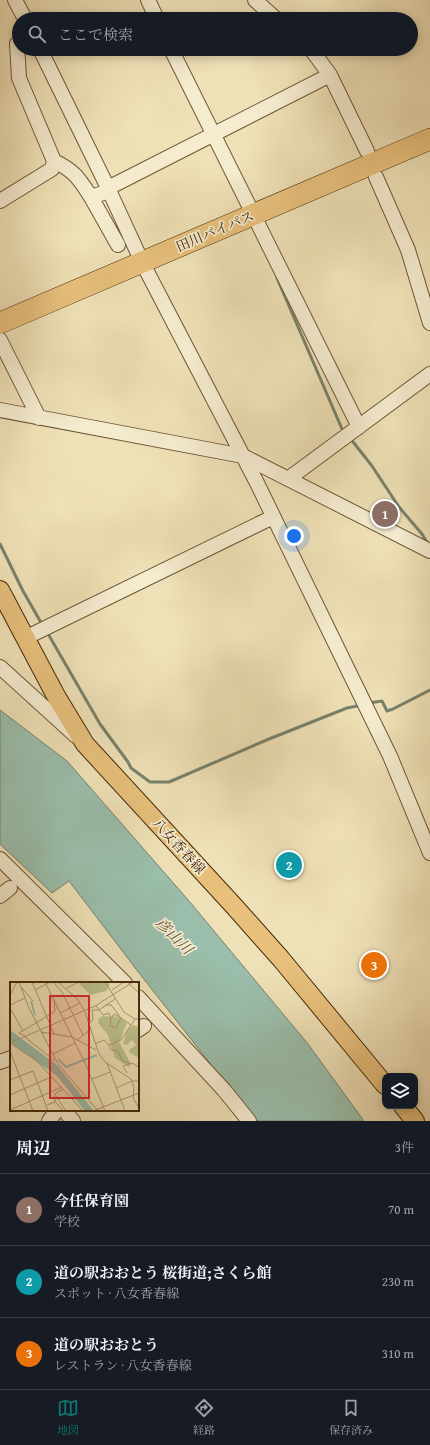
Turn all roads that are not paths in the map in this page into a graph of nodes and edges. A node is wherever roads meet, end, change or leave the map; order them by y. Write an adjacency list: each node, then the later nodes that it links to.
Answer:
1 (15, 0): 4 (street)
2 (148, 0): 5 (street)
3 (255, 0): 6 (street)
4 (21, 12)
5 (154, 12)
6 (268, 12)
7 (18, 56): 15 (street)
8 (43, 56): 17 (street)
9 (174, 56): 12 (street)
10 (315, 56): 11 (street)
11 (330, 75): 12 (street); 14 (street)
12 (213, 134): 17 (street); 20 (street)
13 (430, 139): 20 (highway, 田川バイパス)
14 (367, 151)
15 (54, 161): 18 (street); 19 (street)
16 (376, 177): 23 (street)
17 (108, 189): 18 (street); 22 (street)
18 (91, 197): 21 (street)
19 (0, 201)
20 (254, 214): 22 (highway, 田川バイパス); 30 (street)
21 (118, 245)
22 (142, 262): 24 (highway, 田川バイパス); 31 (street)
23 (427, 301): 25 (street)
24 (0, 323)
25 (430, 323)
26 (0, 340): 29 (street)
27 (430, 374): 30 (street)
28 (0, 410): 29 (street)
29 (39, 418): 31 (street)
30 (359, 426): 32 (street)
31 (243, 456): 32 (street); 33 (street)
32 (288, 479): 34 (street)
33 (273, 517): 36 (street); 39 (street)
34 (430, 551)
35 (0, 590): 36 (main road, 八女香春線)
36 (25, 638): 38 (main road, 八女香春線)
37 (0, 667): 38 (street)
38 (85, 744): 45 (main road, 八女香春線)
39 (430, 853)
40 (0, 859): 41 (street)
41 (124, 982)
42 (143, 1006): 51 (street)
43 (10, 1058): 44 (street)
44 (0, 1062)
45 (382, 1081)
46 (405, 1109): 52 (main road)
47 (56, 1111): 49 (street)
48 (65, 1111): 50 (street)
49 (49, 1121)
50 (73, 1121)
51 (249, 1121)
52 (414, 1121)

